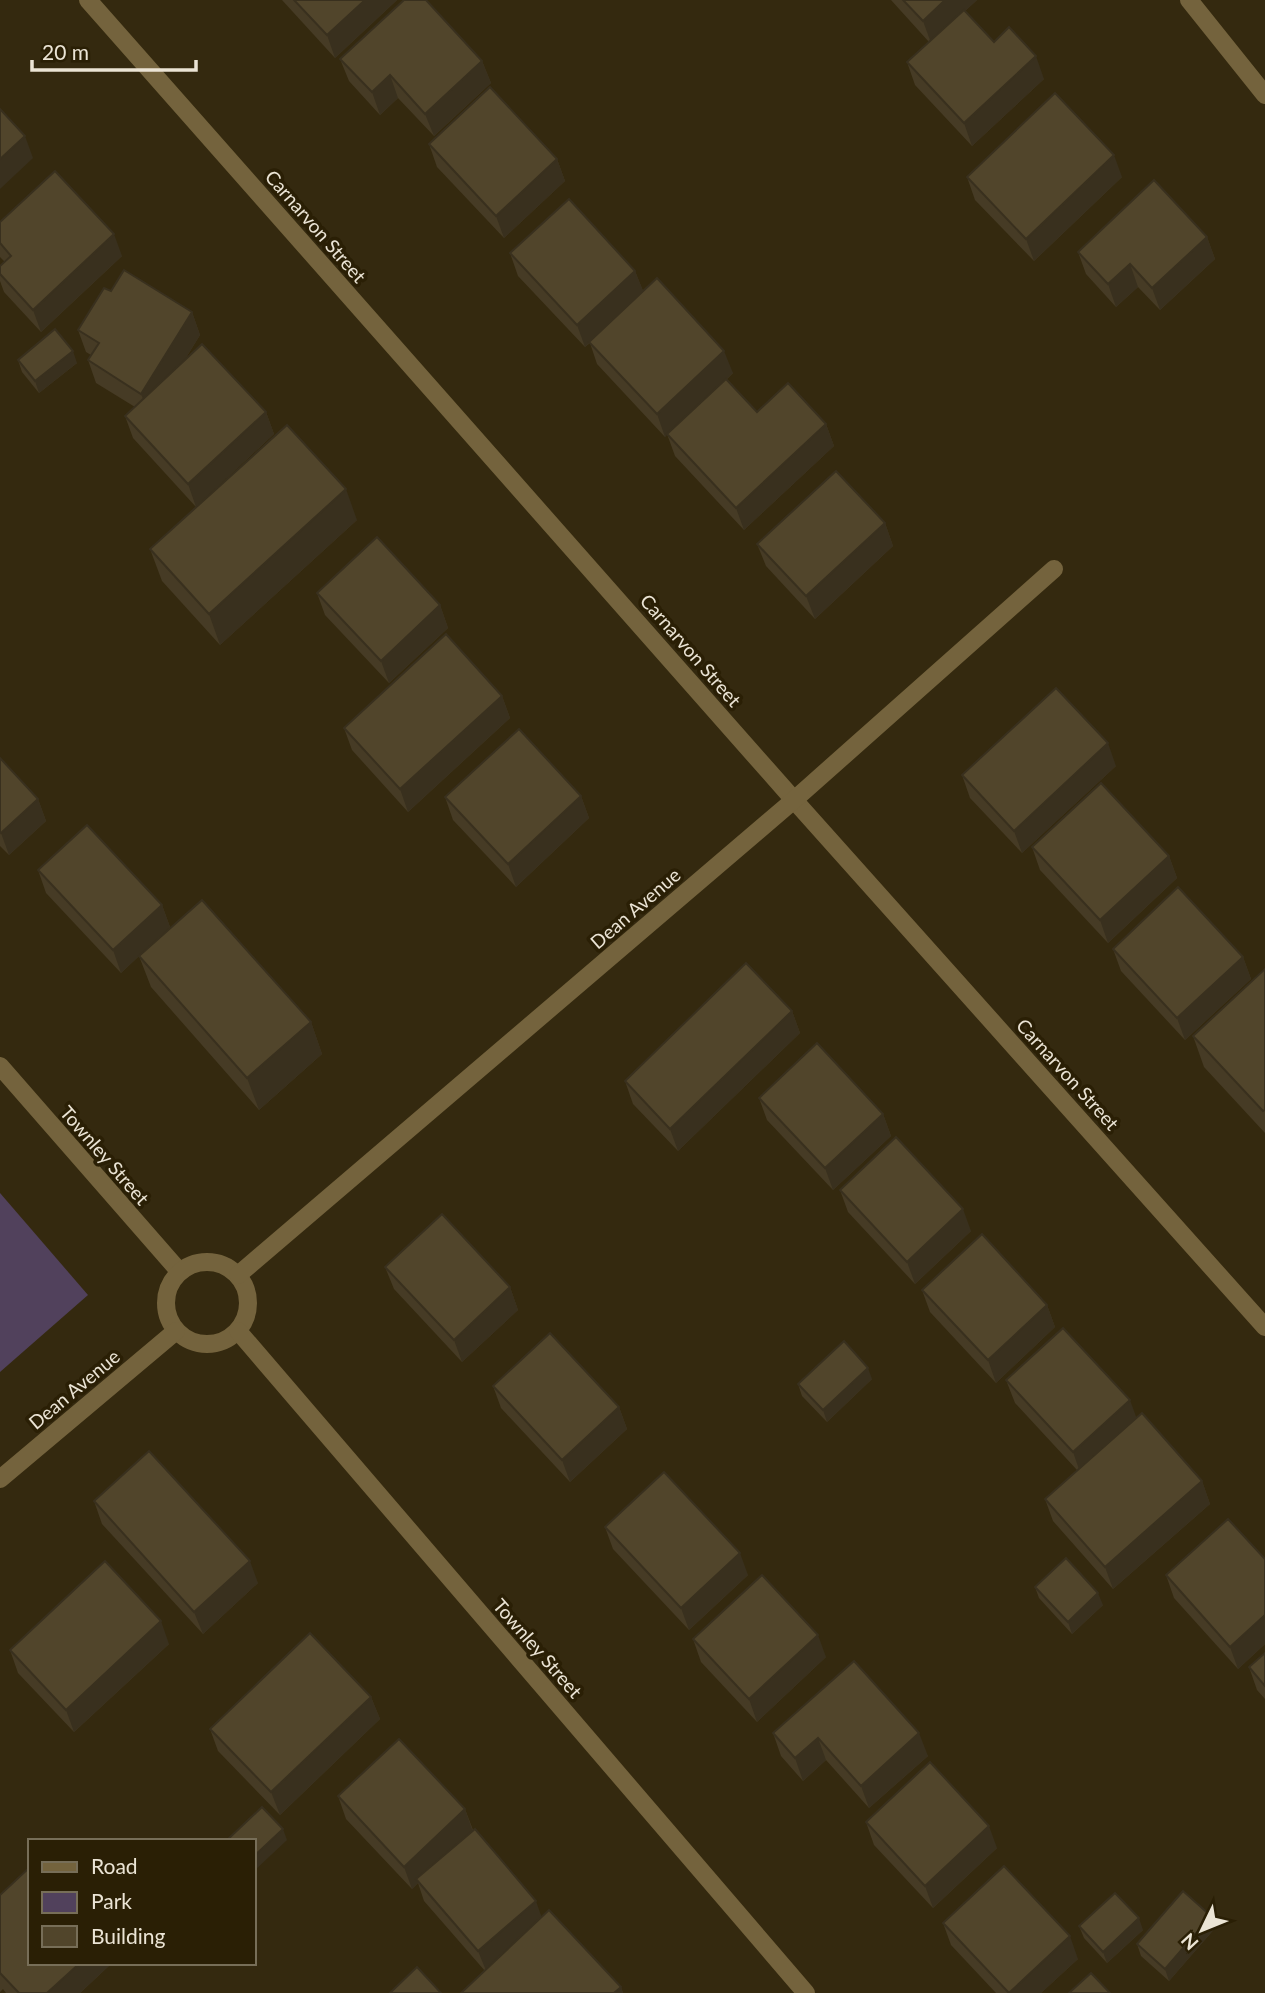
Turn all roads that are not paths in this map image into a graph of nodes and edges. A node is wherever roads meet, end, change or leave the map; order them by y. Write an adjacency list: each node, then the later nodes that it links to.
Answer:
1 (88, 0): 5 (street, Carnarvon Street)
2 (1189, 0): 3 (street)
3 (1265, 95)
4 (1054, 569): 5 (street, Dean Avenue)
5 (794, 800): 8 (street, Dean Avenue); 9 (street, Carnarvon Street)
6 (0, 1066): 7 (street, Townley Street)
7 (179, 1271): 8 (street); 10 (street)
8 (238, 1275): 11 (street)
9 (1265, 1327)
10 (176, 1331): 11 (street); 12 (street, Dean Avenue)
11 (239, 1331): 13 (street, Townley Street)
12 (0, 1479)
13 (806, 1993)

